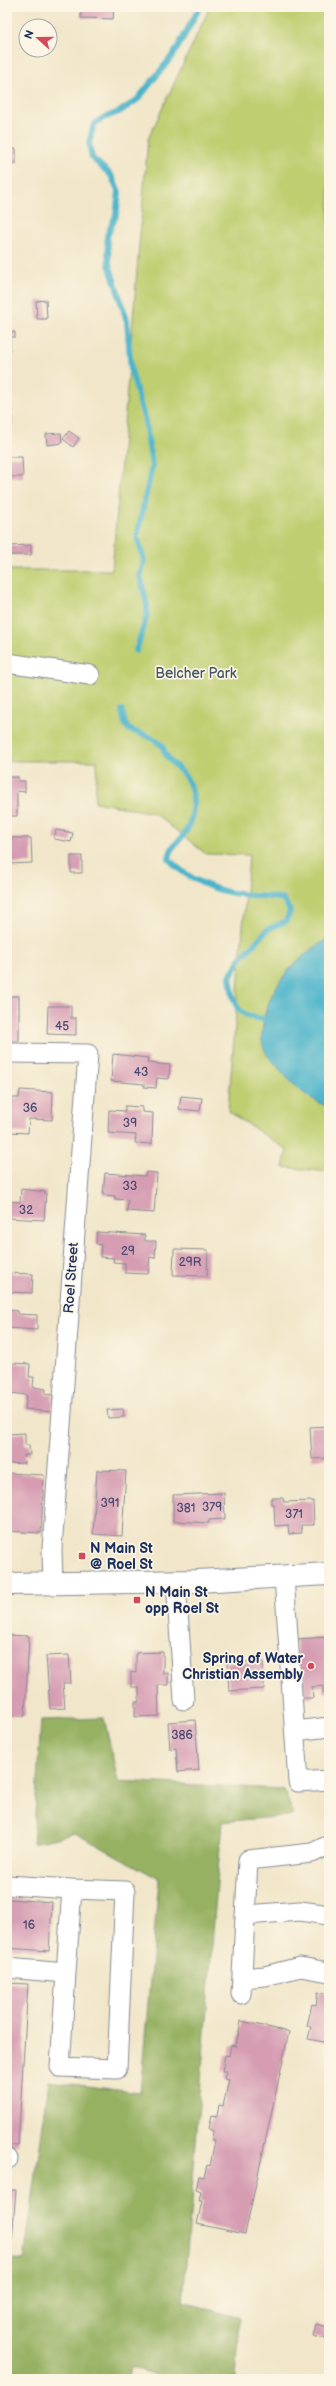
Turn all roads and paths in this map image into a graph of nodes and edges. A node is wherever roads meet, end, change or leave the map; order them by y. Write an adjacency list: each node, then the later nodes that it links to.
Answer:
1 (7, 663): 2 (street)
2 (90, 675)
3 (7, 1053): 7 (street, Roel Street)
4 (329, 1574): 5 (main road)
5 (284, 1578): 6 (main road); 11 (street)
6 (176, 1581): 7 (main road); 9 (street)
7 (52, 1583): 8 (main road)
8 (7, 1584)
9 (184, 1700)
10 (329, 1727): 11 (street)
11 (295, 1731): 12 (street)
12 (329, 1780)
13 (327, 1851): 16 (street)
14 (7, 1885): 15 (street)
15 (72, 1889): 20 (street); 20 (street)
16 (245, 1914): 17 (street); 19 (street)
17 (329, 1915)
18 (7, 1968): 20 (street)
19 (329, 1972)
20 (66, 1973)

